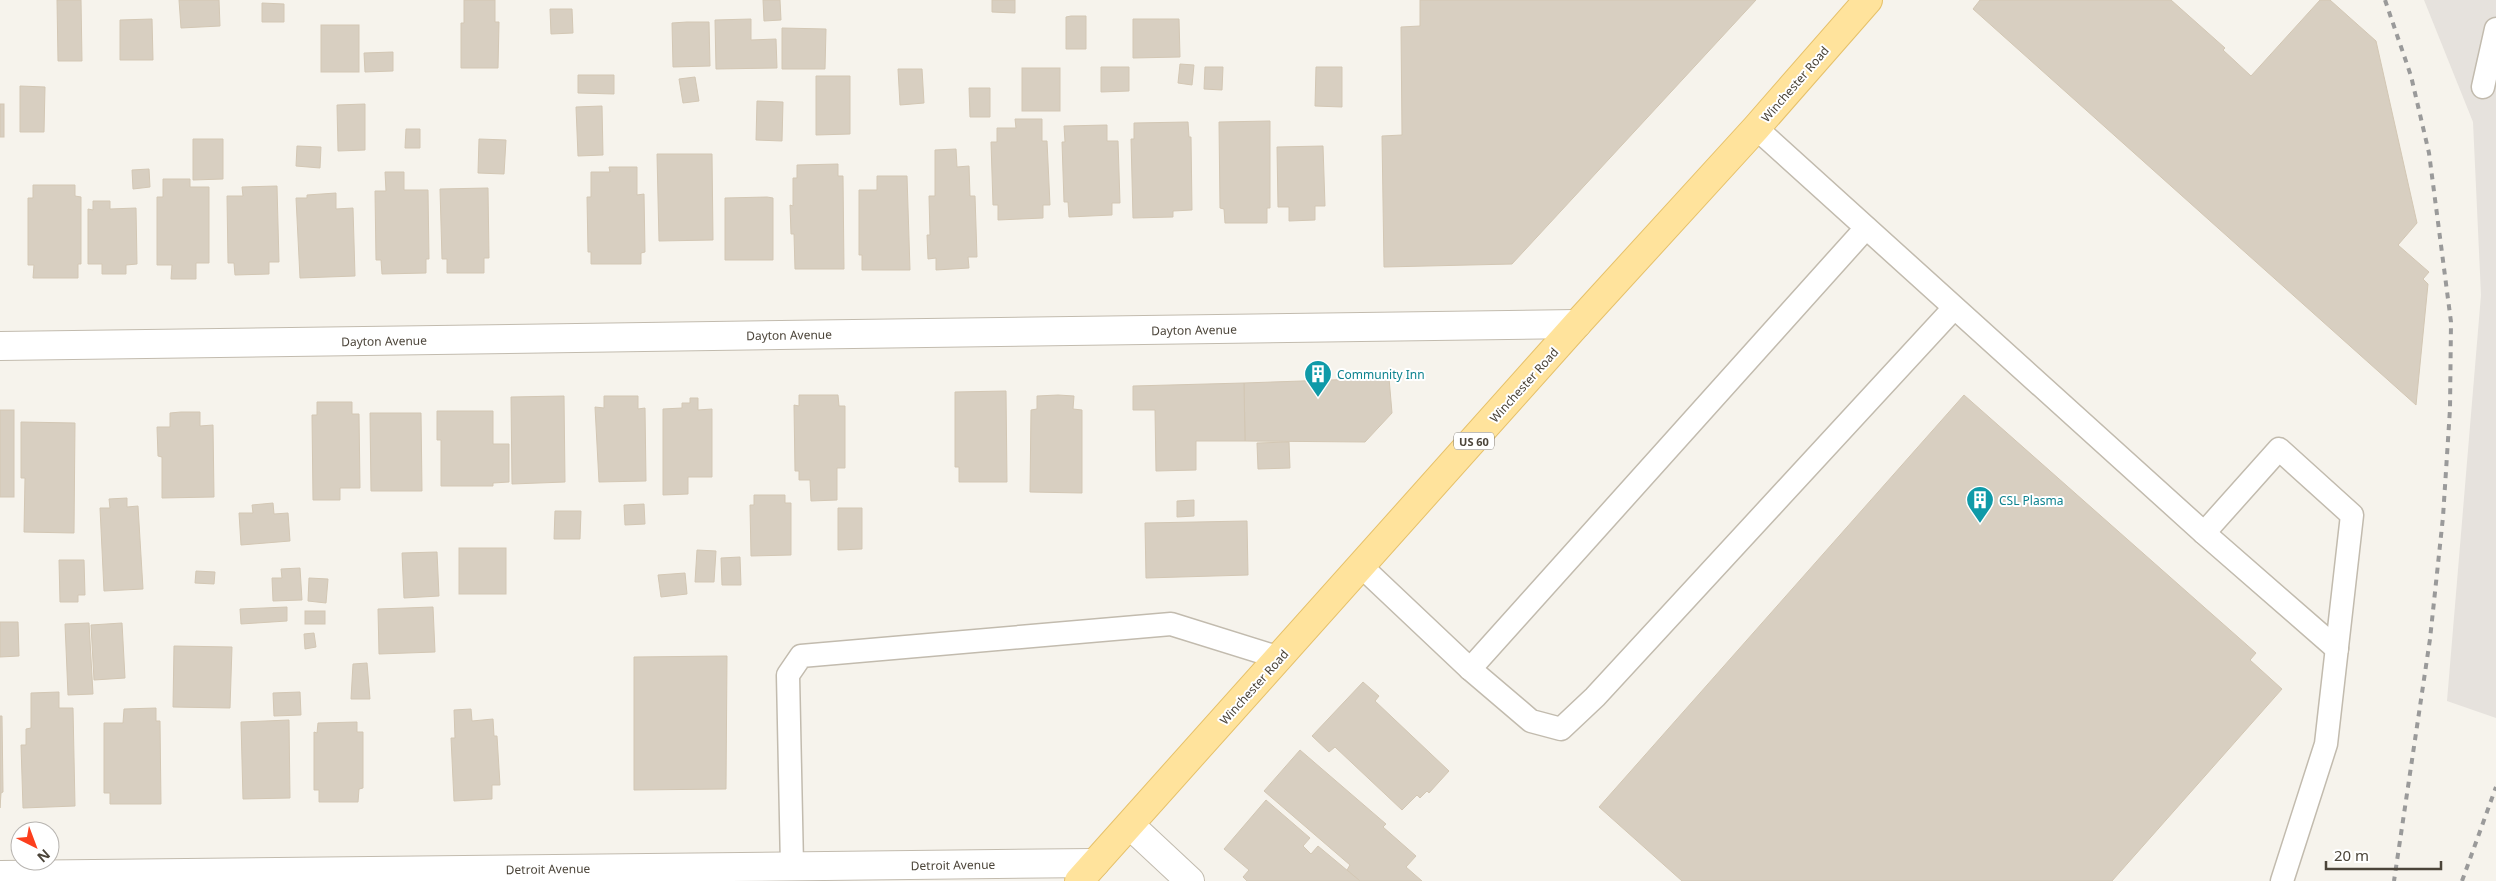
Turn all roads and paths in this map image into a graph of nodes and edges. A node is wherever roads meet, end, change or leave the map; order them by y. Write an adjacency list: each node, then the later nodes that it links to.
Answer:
1 (1868, 0): 4 (main road, Winchester Road / US 60)
2 (2496, 29): 3 (lane)
3 (2483, 87)
4 (1756, 128): 5 (lane); 7 (main road, Winchester Road / US 60)
5 (1866, 228): 6 (lane); 13 (lane)
6 (1954, 308): 9 (lane); 13 (lane)
7 (1577, 324): 8 (street, Dayton Avenue); 10 (main road, Winchester Road / US 60)
8 (0, 346)
9 (2204, 533): 11 (lane); 11 (lane)
10 (1362, 567): 12 (main road, Winchester Road / US 60); 13 (lane)
11 (2337, 648): 20 (lane)
12 (1280, 658): 14 (main road, Winchester Road / US 60); 15 (lane)
13 (1470, 669)
14 (1130, 825): 16 (main road, Winchester Road / US 60); 19 (street)
15 (792, 866): 16 (street, Detroit Avenue); 18 (street, Detroit Avenue)
16 (1087, 872)
17 (0, 874): 18 (street, Detroit Avenue)
18 (766, 874)
19 (1190, 881)
20 (2282, 881)

